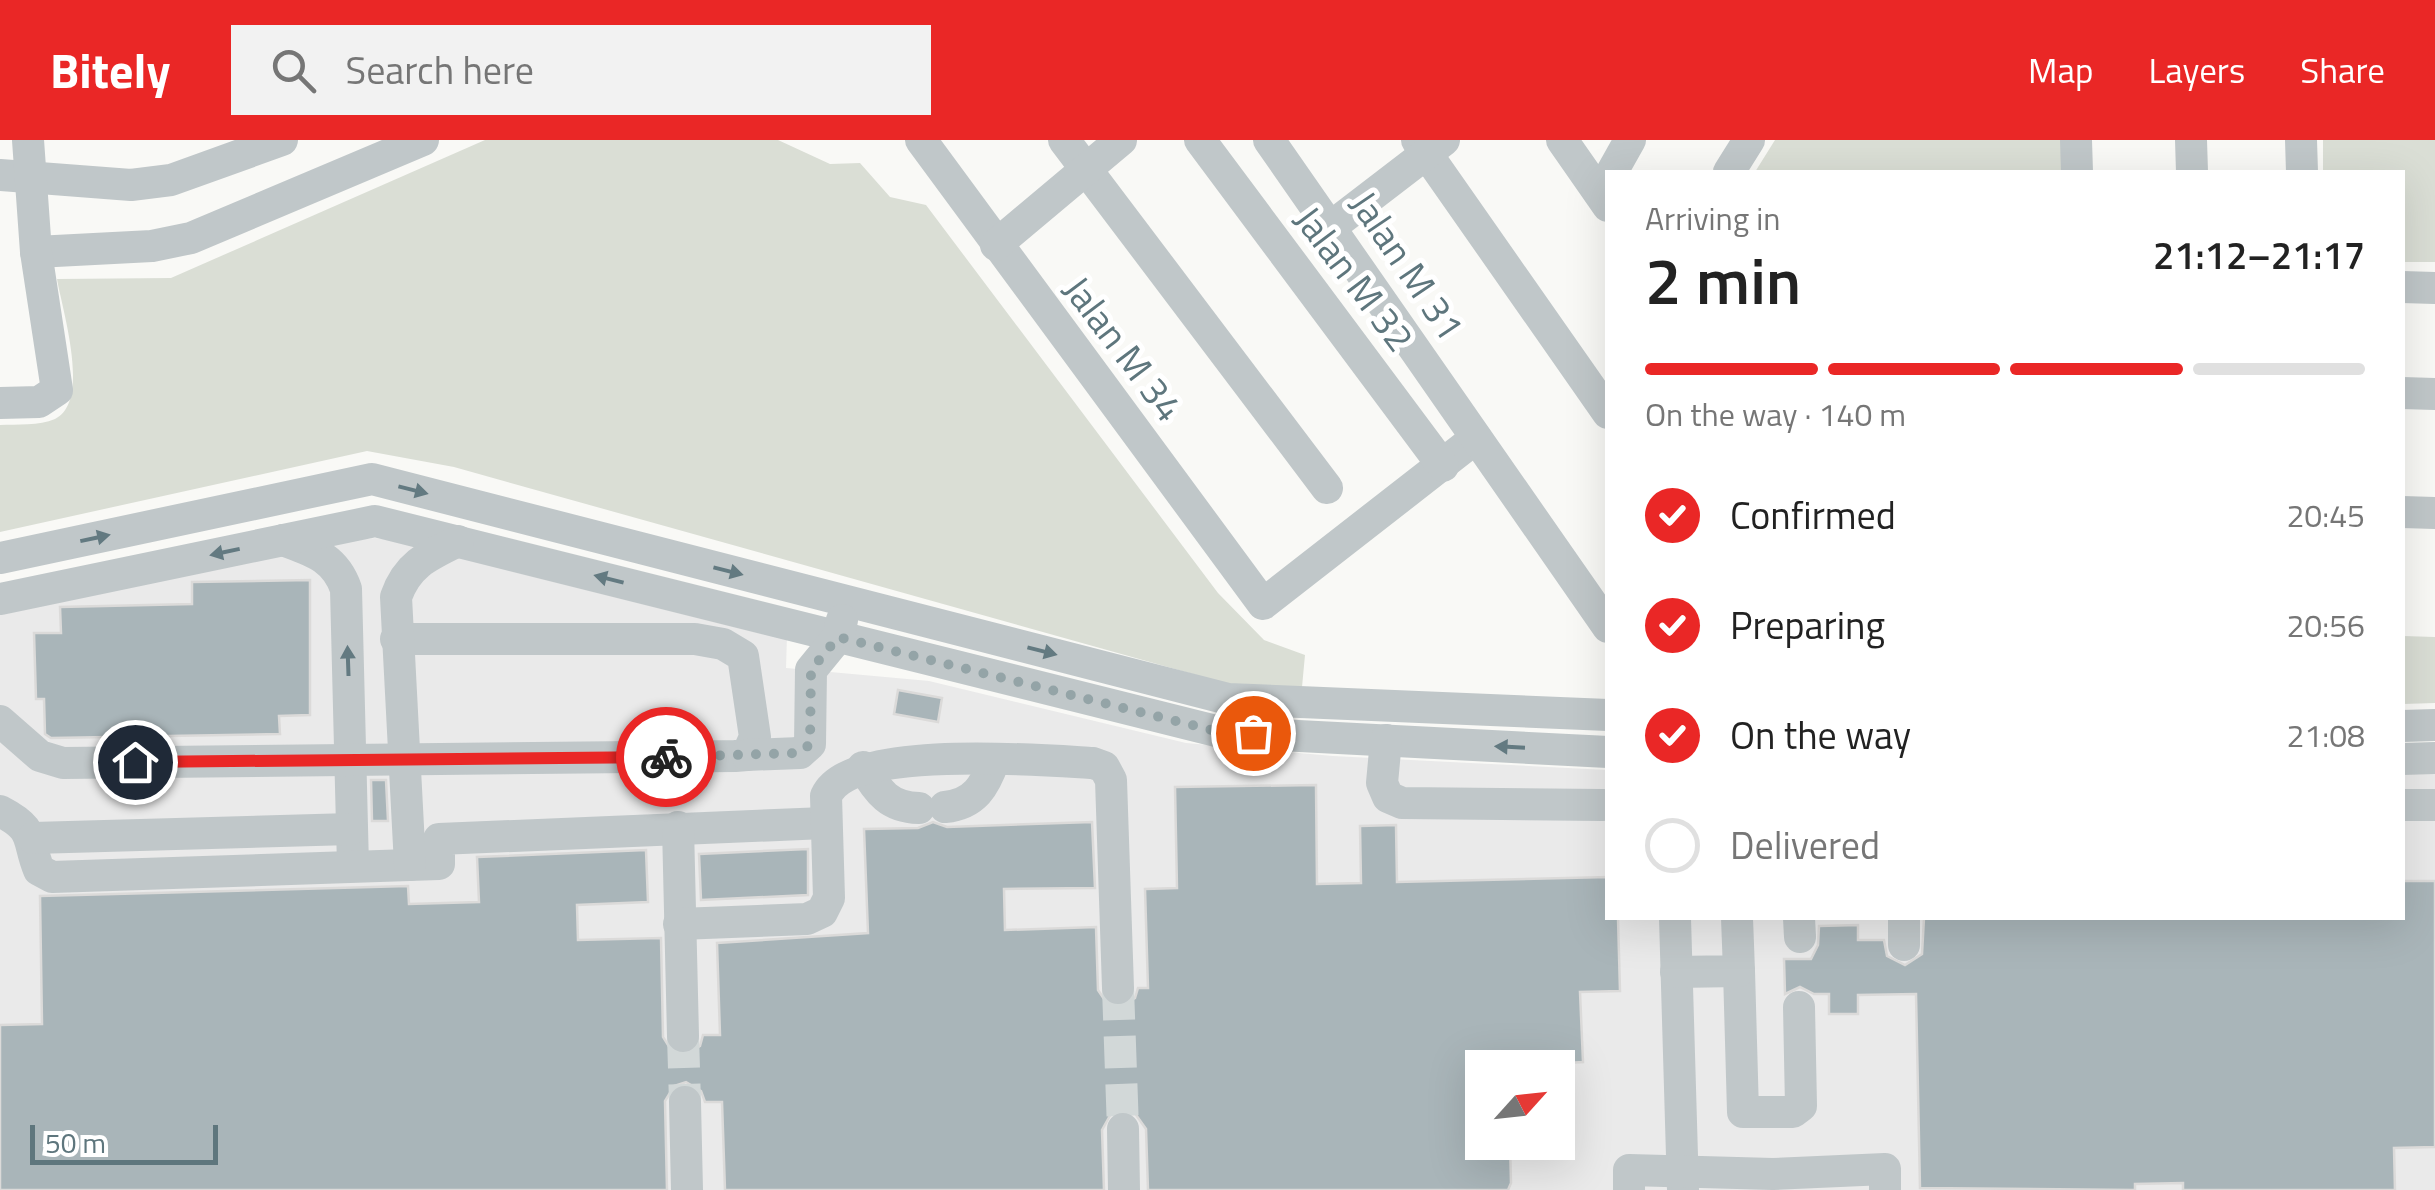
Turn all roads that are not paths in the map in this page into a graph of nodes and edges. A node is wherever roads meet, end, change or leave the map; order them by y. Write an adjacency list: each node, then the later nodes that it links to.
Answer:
1 (28, 140): 23 (street)
2 (282, 140): 16 (street)
3 (423, 140): 25 (street)
4 (921, 140): 27 (street, Jalan M 34)
5 (1064, 140): 17 (street)
6 (1121, 140): 17 (street)
7 (1200, 140): 36 (street, Jalan M 32)
8 (1269, 140): 26 (street, Jalan M 31)
9 (1562, 140): 24 (street)
10 (1630, 140): 18 (street)
11 (1749, 140): 19 (street)
12 (2076, 140): 20 (street)
13 (2191, 140): 21 (street)
14 (2301, 140): 22 (street)
15 (1429, 144): 26 (street); 34 (street)
16 (235, 150): 23 (street); 25 (street)
17 (1085, 169): 27 (street); 37 (street)
18 (1616, 170)
19 (1729, 170)
20 (2077, 170)
21 (2192, 170)
22 (2302, 170)
23 (14, 175): 28 (street)
24 (1605, 187)
25 (252, 212): 28 (street)
26 (1332, 226): 35 (street, Jalan M 31)
27 (996, 245): 36 (street, Jalan M 34)
28 (36, 252): 33 (street)
29 (2405, 287): 30 (street)
30 (2435, 288)
31 (2405, 392): 32 (street)
32 (2435, 394)
33 (0, 402)
34 (1605, 408)
35 (1476, 438): 36 (street); 45 (street, Jalan M 31)
36 (1443, 466)
37 (1327, 488)
38 (2405, 512): 39 (street)
39 (2435, 513)
40 (283, 540): 41 (street); 43 (street, one-way to 43); 55 (street, one-way to 40)
41 (458, 542): 46 (street, one-way to 41); 47 (street)
42 (0, 558): 44 (street, one-way to 44)
43 (0, 598)
44 (847, 601): 46 (street); 48 (street, one-way to 48)
45 (1605, 623)
46 (838, 637): 52 (street); 54 (street)
47 (396, 639): 54 (street); 57 (street)
48 (1605, 715)
49 (0, 721): 55 (street)
50 (2435, 725): 51 (street)
51 (2405, 726)
52 (1386, 740): 53 (street, one-way to 52); 61 (street)
53 (1605, 752)
54 (748, 756): 57 (street)
55 (352, 758): 57 (street); 67 (street)
56 (2435, 758): 58 (street)
57 (403, 759): 69 (street)
58 (2405, 759)
59 (994, 760): 60 (street); 60 (street); 76 (street)
60 (863, 766): 65 (street)
61 (1603, 805)
62 (2405, 805): 63 (street)
63 (2435, 805)
64 (0, 811): 68 (street)
65 (825, 823): 66 (street); 73 (street)
66 (678, 828): 69 (street); 73 (street)
67 (351, 829): 68 (street); 70 (street)
68 (33, 838): 70 (street)
69 (410, 865): 70 (street)
70 (353, 866)
71 (1675, 920): 75 (street)
72 (1737, 920): 74 (street)
73 (679, 924): 78 (street)
74 (1738, 971): 75 (street); 77 (street)
75 (1676, 972): 81 (street)
76 (1118, 988)
77 (1800, 1006)
78 (683, 1036)
79 (684, 1102): 82 (street)
80 (1122, 1129): 83 (street)
81 (1683, 1182): 84 (street); 85 (street)
82 (687, 1190)
83 (1124, 1190)
84 (1630, 1190)
85 (1885, 1190)

